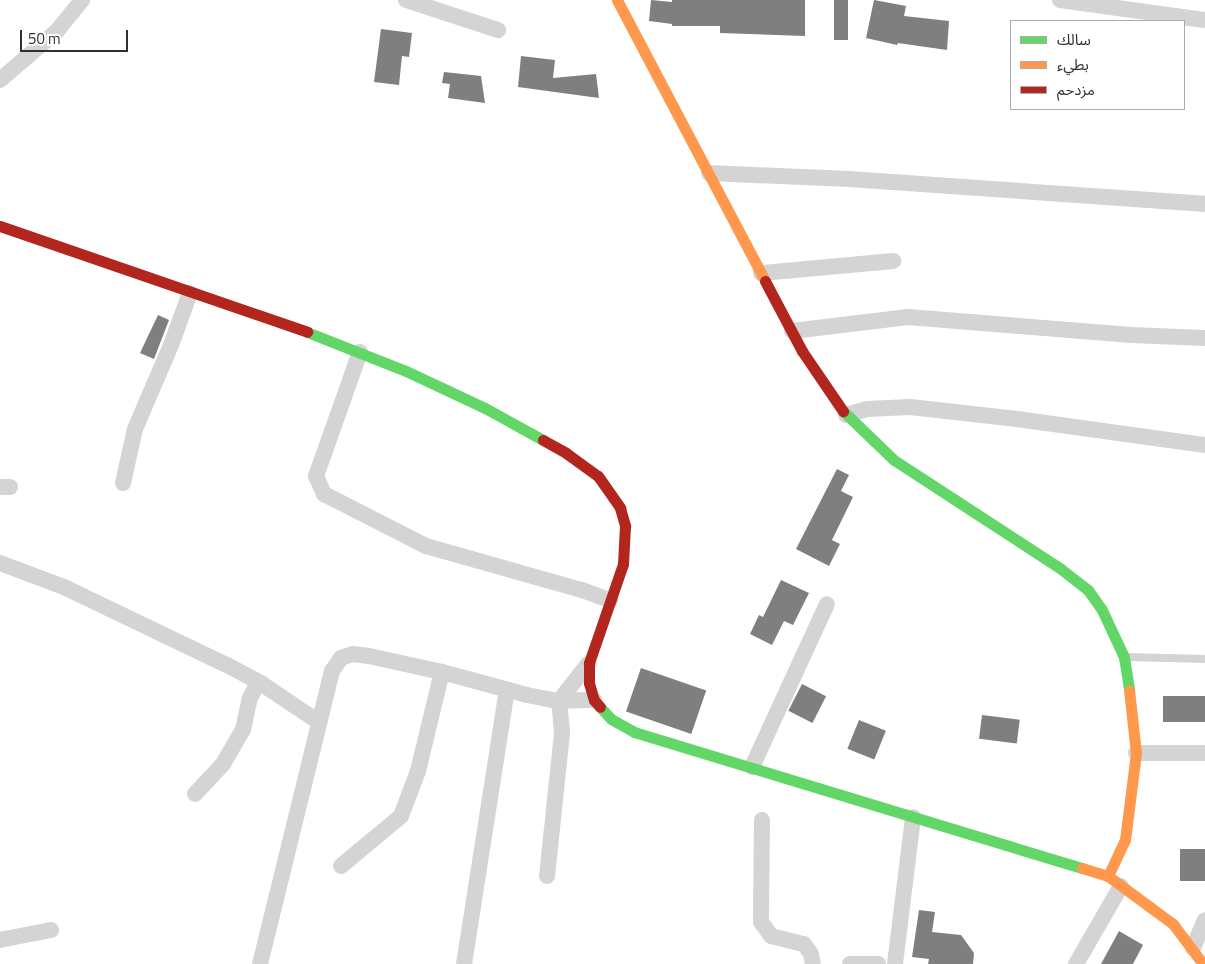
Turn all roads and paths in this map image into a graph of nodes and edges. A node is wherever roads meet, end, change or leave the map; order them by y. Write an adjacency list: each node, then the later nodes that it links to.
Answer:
1 (82, 0): 7 (street)
2 (406, 0): 6 (street)
3 (617, 0): 8 (street)
4 (1060, 0): 5 (street)
5 (1205, 20)
6 (498, 30)
7 (0, 80)
8 (708, 174): 9 (street); 12 (street)
9 (1205, 204)
10 (0, 226): 13 (street)
11 (893, 261): 12 (street)
12 (761, 273): 14 (street)
13 (190, 292): 16 (street); 19 (street)
14 (792, 331): 15 (street); 17 (street)
15 (1205, 338)
16 (360, 352): 21 (street); 21 (street)
17 (846, 415): 18 (street); 23 (street)
18 (1205, 445)
19 (122, 483)
20 (0, 564): 27 (street)
21 (610, 600): 25 (street)
22 (827, 604): 34 (street)
23 (1124, 657): 24 (lane); 32 (street)
24 (1205, 659)
25 (589, 664): 29 (street); 30 (street)
26 (442, 672): 28 (street); 31 (street); 38 (street)
27 (258, 682): 31 (street); 35 (street)
28 (508, 690): 30 (street); 47 (street)
29 (594, 700): 30 (street); 34 (street)
30 (559, 701): 39 (street)
31 (319, 722): 46 (street)
32 (1136, 753): 33 (street); 40 (street)
33 (1205, 753)
34 (752, 767): 36 (street)
35 (195, 794)
36 (914, 817): 40 (street); 51 (street)
37 (762, 820): 48 (street)
38 (341, 866)
39 (547, 876)
40 (1108, 876): 41 (street)
41 (1121, 886): 45 (street); 52 (street)
42 (1205, 920): 45 (street)
43 (51, 930): 44 (street)
44 (0, 940)
45 (1193, 948): 53 (street)
46 (260, 964)
47 (464, 964)
48 (813, 964)
49 (850, 964): 50 (street)
50 (878, 964)
51 (895, 964)
52 (1076, 964)
53 (1203, 964)

